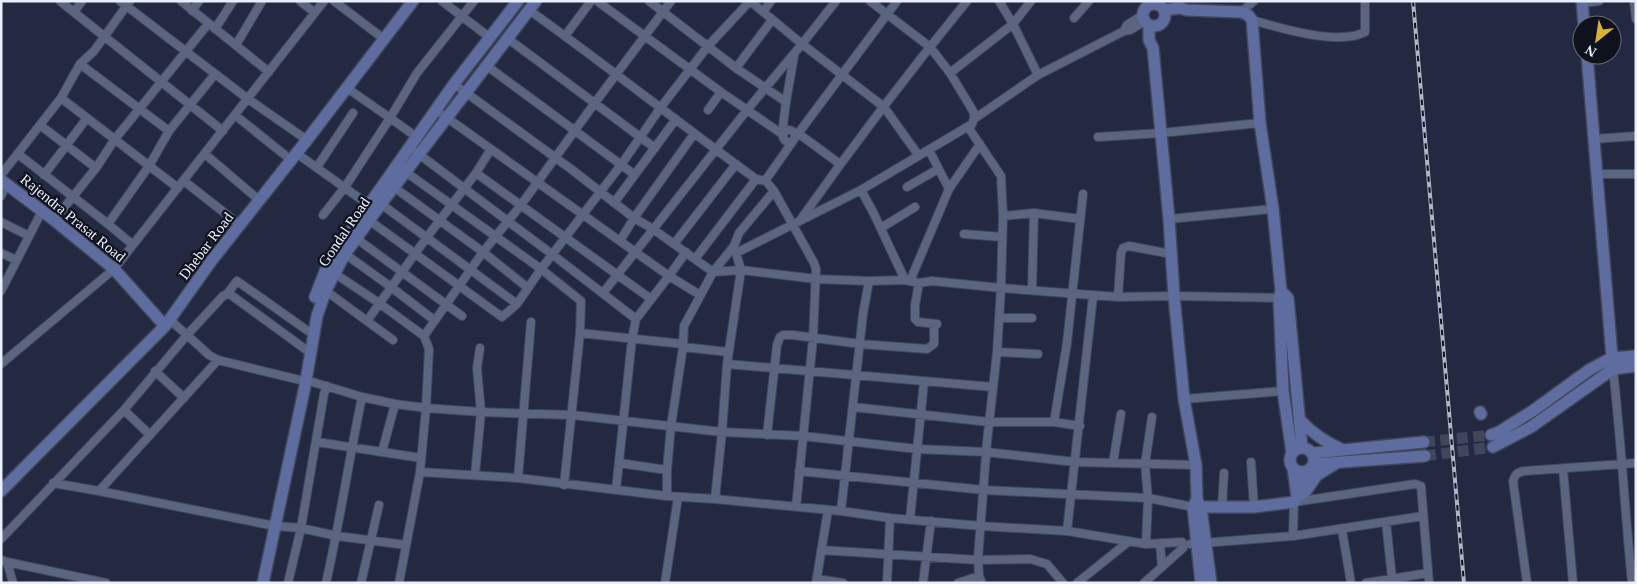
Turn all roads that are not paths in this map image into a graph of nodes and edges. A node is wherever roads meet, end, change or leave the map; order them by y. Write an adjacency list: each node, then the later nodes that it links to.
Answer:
1 (60, 1): 36 (street)
2 (82, 1): 36 (street)
3 (181, 1): 35 (street)
4 (199, 1): 35 (street)
5 (233, 1): 51 (street)
6 (262, 1): 59 (street)
7 (300, 1): 40 (street)
8 (324, 1): 40 (street)
9 (334, 1): 57 (street)
10 (413, 1): 57 (street, Dhebar Road)
11 (442, 1): 43 (street)
12 (474, 1): 43 (street)
13 (518, 1): 55 (street, Gondal Road)
14 (590, 1): 53 (street)
15 (597, 1): 54 (street)
16 (649, 1): 37 (street)
17 (671, 1): 37 (street)
18 (750, 1): 38 (street); 60 (street)
19 (771, 1): 38 (street)
20 (836, 1): 58 (street)
21 (870, 1): 41 (street)
22 (897, 1): 41 (street)
23 (967, 1): 61 (street)
24 (999, 1): 50 (street)
25 (1031, 1): 50 (street)
26 (1089, 1): 44 (street)
27 (1254, 1): 39 (street)
28 (1365, 1): 47 (street)
29 (1599, 1): 31 (street)
30 (1634, 1): 45 (street)
31 (1582, 2): 42 (street)
32 (126, 3): 52 (street); 62 (street)
33 (532, 6): 53 (street); 56 (street, Gondal Road)
34 (1158, 6): 39 (street); 48 (street); 48 (street)
35 (192, 11): 49 (street)
36 (74, 12): 52 (street)
37 (663, 12): 54 (street); 60 (street)
38 (763, 12): 46 (street)
39 (1241, 12): 47 (street)
40 (315, 13): 69 (street)
41 (887, 14): 61 (street); 74 (street)
42 (1583, 15)
43 (462, 16): 55 (street); 96 (street)
44 (1074, 18)
45 (1636, 19)
46 (772, 20): 58 (street); 67 (street)
47 (1252, 20): 99 (street)
48 (1148, 22): 72 (street); 105 (street)
49 (208, 24): 51 (street); 62 (street)
50 (1013, 24): 70 (street); 72 (street)
51 (215, 29): 59 (street)
52 (105, 36): 64 (street); 75 (street)
53 (565, 36): 73 (street)
54 (645, 36): 68 (street); 73 (street)
55 (489, 37): 76 (street, Gondal Road)
56 (507, 38): 66 (street, Gondal Road); 84 (street)
57 (384, 39): 77 (street, Dhebar Road)
58 (802, 44): 63 (street); 74 (street)
59 (236, 45): 69 (street)
60 (708, 46): 67 (street); 68 (street)
61 (930, 47): 70 (street); 86 (street)
62 (185, 51): 71 (street); 75 (street)
63 (794, 54): 78 (street); 83 (street)
64 (80, 64): 81 (street); 88 (street)
65 (1588, 65): 114 (street)
66 (487, 66): 80 (street, Gondal Road); 104 (street)
67 (736, 68): 78 (street)
68 (690, 70): 79 (street); 87 (street)
69 (269, 72): 82 (street)
70 (950, 73): 98 (street)
71 (215, 74): 82 (street); 85 (street)
72 (1038, 74): 98 (street)
73 (615, 75): 84 (street); 87 (street)
74 (842, 75): 86 (street); 112 (street)
75 (162, 81): 85 (street); 88 (street)
76 (454, 84): 80 (street); 89 (street, Gondal Road)
77 (347, 88): 96 (street); 115 (street, Dhebar Road)
78 (766, 88): 83 (street); 91 (street)
79 (721, 92): 90 (street); 91 (street)
80 (466, 93): 94 (street, Gondal Road); 127 (street)
81 (61, 98): 95 (street); 100 (street)
82 (248, 99): 93 (street); 115 (street)
83 (786, 102): 108 (street)
84 (594, 104): 104 (street); 107 (street)
85 (190, 105): 102 (street); 103 (street)
86 (884, 106): 126 (street); 130 (street)
87 (661, 107): 97 (street); 107 (street)
88 (140, 109): 102 (street); 113 (street)
89 (436, 110): 94 (street); 111 (street, Gondal Road)
90 (708, 110)
91 (747, 110): 108 (street); 120 (street)
92 (353, 114): 133 (street)
93 (235, 115): 103 (street); 125 (street)
94 (447, 117): 119 (street); 122 (street, Gondal Road)
95 (87, 118): 113 (street); 117 (street)
96 (390, 118): 111 (street); 148 (street)
97 (676, 119): 106 (street); 118 (street)
98 (974, 119): 101 (street)
99 (1260, 123): 105 (street); 164 (street)
100 (40, 125): 117 (street); 123 (street)
101 (968, 127): 116 (street); 121 (street)
102 (169, 131): 132 (street)
103 (223, 131): 124 (street)
104 (574, 132): 127 (street); 131 (street)
105 (1161, 133): 110 (street); 173 (street)
106 (694, 134): 120 (street); 171 (street)
107 (640, 136): 118 (street); 131 (street)
108 (782, 136): 112 (street); 128 (street)
109 (1636, 136): 114 (street)
110 (1098, 137)
111 (418, 138): 122 (street, Gondal Road)
112 (795, 138): 128 (street); 130 (street)
113 (115, 139): 132 (street); 134 (street)
114 (1594, 139): 138 (street)
115 (307, 140): 125 (street, Dhebar Road)
116 (980, 144): 151 (street); 169 (street)
117 (66, 145): 134 (street); 140 (street)
118 (655, 148): 141 (street)
119 (491, 149): 137 (street); 145 (street)
120 (716, 150): 129 (street); 182 (street)
121 (929, 150): 126 (street); 135 (street)
122 (414, 151): 136 (street, Gondal Road); 150 (street)
123 (18, 154): 140 (street); 142 (street)
124 (205, 154): 143 (street); 158 (street)
125 (294, 156): 133 (street); 158 (street, Dhebar Road)
126 (919, 156): 152 (street)
127 (555, 159): 145 (street); 154 (street)
128 (777, 163): 144 (street)
129 (736, 164): 144 (street); 191 (street)
130 (840, 164): 178 (street)
131 (621, 165): 141 (street); 154 (street)
132 (149, 166): 149 (street); 179 (street)
133 (317, 167): 148 (street)
134 (96, 168): 157 (street)
135 (938, 168): 147 (street); 151 (street)
136 (401, 169): 146 (street, Gondal Road); 161 (street)
137 (476, 173): 150 (street); 162 (street)
138 (1597, 174): 139 (street); 262 (street)
139 (1636, 174)
140 (44, 175): 157 (street)
141 (635, 175): 160 (street)
142 (3, 180): 156 (street); 165 (street, Rajendra Prasat Road)
143 (184, 180): 149 (street); 180 (street)
144 (760, 180): 153 (street); 202 (street)
145 (538, 182): 162 (street); 168 (street)
146 (390, 184): 159 (street, Gondal Road); 175 (street)
147 (907, 186)
148 (345, 187): 159 (street); 167 (street)
149 (178, 188): 192 (street)
150 (464, 189): 161 (street); 176 (street)
151 (949, 189): 215 (street)
152 (861, 190): 178 (street); 181 (street)
153 (774, 191): 178 (street); 193 (street)
154 (600, 192): 160 (street); 168 (street)
155 (1084, 194): 172 (street)
156 (1, 196)
157 (73, 197): 174 (street); 179 (street)
158 (259, 200): 180 (street, Dhebar Road)
159 (374, 203): 170 (street, Gondal Road); 189 (street)
160 (614, 203): 171 (street)
161 (451, 205): 175 (street); 186 (street)
162 (521, 205): 176 (street); 187 (street)
163 (915, 207): 181 (street)
164 (1273, 209): 173 (street); 230 (street)
165 (42, 211): 174 (street, Rajendra Prasat Road); 184 (street)
166 (1034, 213): 169 (street); 172 (street); 222 (street)
167 (323, 215)
168 (582, 216): 187 (street); 190 (street)
169 (1003, 216): 188 (street)
170 (366, 217): 185 (street, Gondal Road); 199 (street)
171 (634, 218): 182 (street); 190 (street)
172 (1080, 219): 226 (street)
173 (1169, 219): 200 (street)
174 (54, 220): 204 (street, Rajendra Prasat Road)
175 (439, 221): 189 (street); 195 (street)
176 (507, 221): 186 (street); 201 (street)
177 (1, 222): 184 (street)
178 (796, 222): 193 (street); 212 (street)
179 (108, 224): 192 (street)
180 (240, 225): 243 (street, Dhebar Road)
181 (880, 228): 215 (street)
182 (653, 229): 191 (street); 196 (street)
183 (964, 234): 188 (street)
184 (29, 236): 203 (street)
185 (353, 236): 194 (street, Gondal Road); 209 (street)
186 (494, 236): 195 (street); 206 (street)
187 (566, 237): 201 (street); 211 (street)
188 (1002, 237): 221 (street)
189 (427, 238): 199 (street); 205 (street)
190 (620, 242): 196 (street)
191 (674, 244): 197 (street)
192 (133, 245): 204 (street)
193 (735, 249): 207 (street); 210 (street)
194 (341, 251): 208 (street, Gondal Road); 218 (street)
195 (483, 252): 205 (street); 220 (street)
196 (635, 252): 211 (street); 213 (street)
197 (686, 252): 202 (street); 213 (street)
198 (1, 253): 203 (street)
199 (415, 254): 209 (street); 217 (street)
200 (1171, 254): 229 (street); 231 (street)
201 (553, 255): 206 (street); 224 (street)
202 (695, 259): 210 (street)
203 (16, 260): 223 (street)
204 (114, 269): 243 (street, Rajendra Prasat Road); 260 (street)
205 (471, 269): 217 (street); 235 (street)
206 (541, 269): 220 (street); 245 (street)
207 (741, 270): 210 (street); 212 (street); 255 (street)
208 (330, 271): 219 (street, Gondal Road); 233 (street)
209 (402, 272): 218 (street); 234 (street)
210 (713, 272): 227 (street)
211 (617, 274): 224 (street); 232 (street)
212 (816, 275): 214 (street); 248 (street)
213 (669, 276): 227 (street); 232 (street)
214 (869, 281): 215 (street); 251 (street)
215 (908, 281): 216 (street)
216 (919, 283): 221 (street); 251 (street)
217 (459, 286): 234 (street); 235 (street)
218 (391, 287): 233 (street); 240 (street)
219 (322, 288): 241 (street); 244 (street, Gondal Road); 268 (street, Gondal Road)
220 (528, 288): 235 (street)
221 (1001, 288): 222 (street); 237 (street)
222 (1032, 290): 226 (street)
223 (1, 291)
224 (603, 293): 239 (street)
225 (227, 294): 244 (street); 246 (street); 254 (street)
226 (1073, 294): 228 (street); 289 (street)
227 (700, 295): 252 (street)
228 (1094, 296): 231 (street); 291 (street)
229 (1174, 296): 230 (street); 231 (street); 275 (street)
230 (1283, 296): 272 (street); 287 (street)
231 (1118, 297)
232 (651, 299): 239 (street)
233 (379, 303): 241 (street); 247 (street)
234 (447, 304): 236 (street); 240 (street)
235 (516, 304)
236 (462, 316)
237 (999, 318): 238 (street); 256 (street)
238 (1032, 318)
239 (636, 319): 250 (street)
240 (434, 320): 247 (street)
241 (367, 321): 249 (street)
242 (531, 322): 281 (street)
243 (168, 323): 246 (street); 333 (street, Dhebar Road)
244 (308, 331): 254 (street, Gondal Road)
245 (580, 333): 250 (street); 284 (street)
246 (187, 335): 259 (street); 266 (street)
247 (424, 336): 277 (street)
248 (813, 339): 251 (street); 264 (street); 265 (street)
249 (393, 340)
250 (632, 340): 252 (street); 286 (street)
251 (860, 344): 267 (street)
252 (683, 346): 255 (street); 290 (street)
253 (480, 348): 280 (street)
254 (305, 349): 268 (street, Gondal Road)
255 (728, 352): 261 (street)
256 (997, 352): 257 (street); 271 (street)
257 (1038, 354)
258 (1636, 356): 262 (street)
259 (218, 360): 268 (street); 274 (street)
260 (1, 364)
261 (727, 364): 264 (street); 292 (street)
262 (1612, 364): 263 (street); 295 (street); 300 (street); 313 (street)
263 (1636, 366)
264 (775, 368): 265 (street); 294 (street)
265 (809, 370): 267 (street); 296 (street)
266 (155, 371): 274 (street); 279 (street)
267 (857, 375): 269 (street); 278 (street)
268 (303, 380): 270 (street); 353 (street, Gondal Road)
269 (924, 382): 271 (street); 282 (street)
270 (327, 386): 273 (street); 297 (street)
271 (993, 387): 288 (street)
272 (1283, 391): 275 (street); 306 (street)
273 (362, 397): 276 (street); 301 (street)
274 (184, 398): 293 (street)
275 (1184, 399): 317 (street)
276 (395, 404): 277 (street); 304 (street)
277 (426, 408): 280 (street); 308 (street)
278 (853, 408): 282 (street); 298 (street)
279 (124, 410): 293 (street); 329 (street)
280 (480, 412): 281 (street); 325 (street)
281 (523, 412): 284 (street); 327 (street)
282 (920, 414): 288 (street); 302 (street)
283 (1121, 414): 315 (street)
284 (572, 415): 286 (street); 330 (street)
285 (1152, 417): 316 (street)
286 (623, 420): 290 (street); 312 (street)
287 (1300, 420): 303 (street); 306 (street)
288 (989, 422): 289 (street); 305 (street)
289 (1054, 422): 291 (street)
290 (671, 426): 292 (street); 320 (street)
291 (1080, 426): 309 (street)
292 (722, 432): 294 (street); 340 (street)
293 (150, 435): 334 (street)
294 (767, 435): 296 (street)
295 (1491, 435)
296 (803, 436): 298 (street); 321 (street)
297 (317, 442): 301 (street); 355 (street)
298 (849, 442): 302 (street); 326 (street)
299 (1424, 442): 303 (street)
300 (1493, 447)
301 (351, 448): 304 (street); 359 (street)
302 (917, 449): 305 (street); 328 (street)
303 (1342, 450): 306 (street)
304 (382, 452): 308 (street)
305 (986, 452): 309 (street); 332 (street)
306 (1305, 454): 311 (street); 318 (street); 323 (street)
307 (1425, 456): 311 (street)
308 (420, 458): 322 (street)
309 (1075, 462): 315 (street); 335 (street)
310 (1251, 462): 345 (street)
311 (1339, 462): 338 (street)
312 (619, 463): 320 (street); 331 (street)
313 (1621, 463): 314 (street); 319 (street); 361 (street)
314 (1636, 463)
315 (1113, 464): 316 (street)
316 (1146, 464): 317 (street); 339 (street)
317 (1196, 465): 342 (street)
318 (1293, 468): 323 (street); 338 (street)
319 (1563, 469): 400 (street); 401 (street)
320 (667, 470): 336 (street)
321 (800, 471): 326 (street); 343 (street)
322 (420, 472): 325 (street); 368 (street)
323 (1304, 472): 338 (street)
324 (1224, 473): 344 (street)
325 (475, 475): 327 (street)
326 (844, 475): 328 (street); 347 (street)
327 (518, 478): 330 (street)
328 (913, 482): 332 (street); 350 (street)
329 (52, 483): 334 (street); 362 (street)
330 (564, 485): 331 (street)
331 (616, 490): 336 (street)
332 (984, 490): 335 (street); 354 (street)
333 (1, 491)
334 (98, 491): 353 (street)
335 (1071, 494): 339 (street); 357 (street)
336 (667, 496): 337 (street)
337 (678, 497): 340 (street); 388 (street)
338 (1299, 497): 345 (street); 348 (street); 360 (street)
339 (1148, 498): 342 (street); 366 (street)
340 (715, 499): 343 (street)
341 (379, 505): 363 (street)
342 (1197, 505): 344 (street); 367 (street)
343 (796, 507): 346 (street)
344 (1222, 507): 345 (street)
345 (1254, 507)
346 (828, 510): 347 (street); 369 (street)
347 (842, 511): 349 (street)
348 (1424, 516): 352 (street); 375 (street)
349 (890, 518): 350 (street); 370 (street)
350 (910, 519): 351 (street)
351 (931, 521): 354 (street); 371 (street)
352 (1386, 522): 356 (street); 376 (street)
353 (272, 526): 355 (street); 382 (street, Gondal Road); 383 (street, Gondal Road)
354 (981, 526): 357 (street); 372 (street)
355 (302, 528): 359 (street); 384 (street)
356 (1342, 530): 360 (street); 397 (street)
357 (1067, 531): 364 (street)
358 (1636, 535): 361 (street)
359 (337, 536): 363 (street); 385 (street)
360 (1293, 536): 367 (street)
361 (1627, 536): 402 (street)
362 (1, 538)
363 (371, 541): 368 (street); 386 (street)
364 (1128, 542): 366 (street); 393 (street)
365 (1160, 543): 366 (street); 367 (street); 374 (street)
366 (1146, 544)
367 (1191, 544): 374 (street); 395 (street); 396 (street)
368 (406, 545): 387 (street)
369 (822, 550): 370 (street); 378 (street)
370 (888, 555): 371 (street); 390 (street)
371 (926, 557): 372 (street); 391 (street)
372 (978, 560): 377 (street); 392 (street)
373 (4, 561): 380 (street); 381 (street)
374 (1162, 567): 394 (street)
375 (1428, 573): 376 (street); 399 (street)
376 (1392, 578): 398 (street)
377 (981, 579): 379 (street)
378 (816, 581): 389 (street)
379 (962, 582)
380 (13, 583)
381 (106, 583)
382 (257, 583)
383 (263, 583)
384 (288, 583)
385 (326, 583)
386 (361, 583)
387 (399, 583)
388 (665, 583)
389 (843, 583)
390 (887, 583)
391 (923, 583)
392 (1062, 583)
393 (1077, 583)
394 (1144, 583)
395 (1201, 583)
396 (1211, 583)
397 (1351, 583)
398 (1366, 583)
399 (1429, 583)
400 (1527, 583)
401 (1573, 583)
402 (1632, 583)

